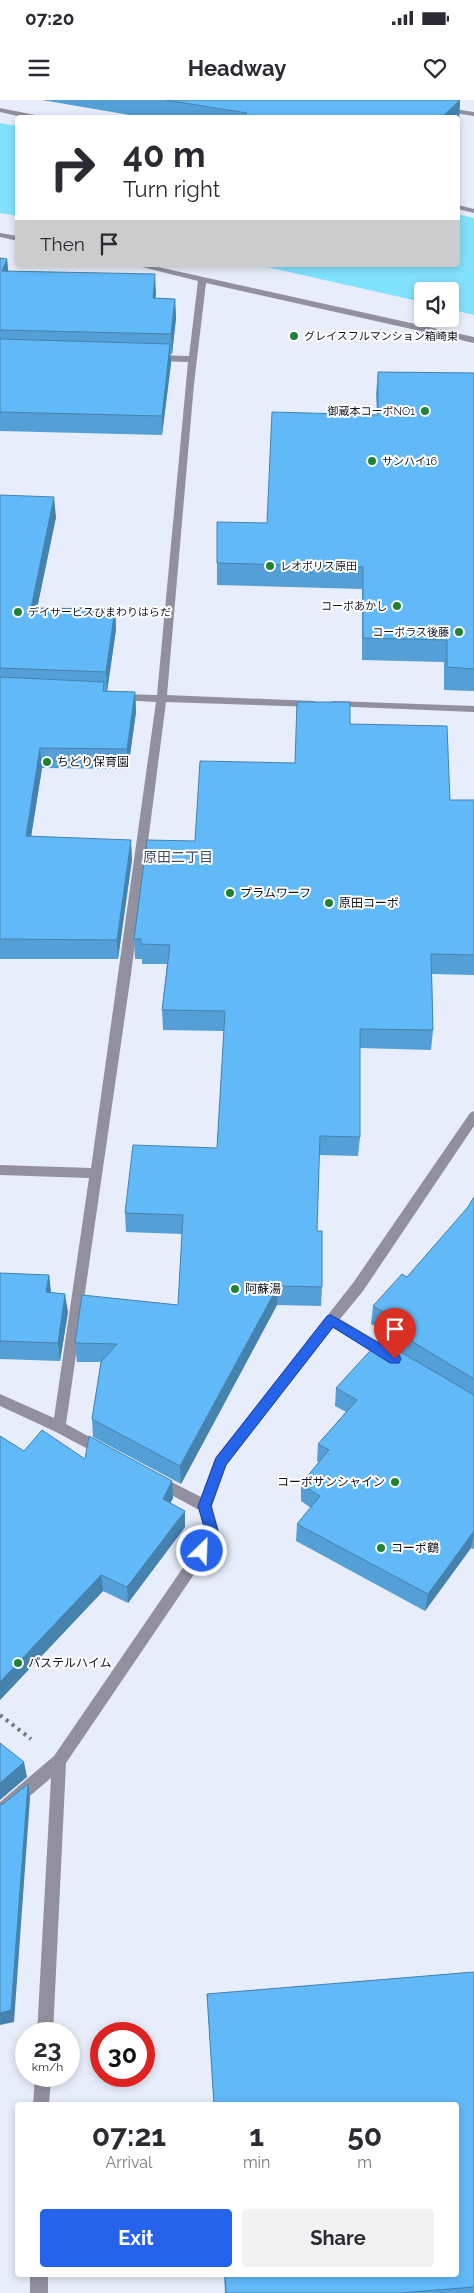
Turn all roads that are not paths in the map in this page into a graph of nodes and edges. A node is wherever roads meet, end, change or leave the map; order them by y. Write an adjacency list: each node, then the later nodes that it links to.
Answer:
1 (436, 108): 3 (street)
2 (0, 110): 4 (street)
3 (474, 114)
4 (25, 115)
5 (460, 208): 6 (street)
6 (474, 211)
7 (0, 235): 8 (street)
8 (15, 238)
9 (147, 267): 10 (street)
10 (202, 279): 11 (street); 13 (street)
11 (474, 340)
12 (143, 358): 13 (street)
13 (191, 359): 15 (street)
14 (104, 697): 15 (street)
15 (161, 699): 16 (street); 19 (street)
16 (474, 709)
17 (474, 1116): 20 (street)
18 (0, 1170): 19 (street)
19 (96, 1173): 23 (street)
20 (331, 1320): 21 (street); 26 (street)
21 (398, 1361)
22 (0, 1400): 23 (street)
23 (59, 1427): 24 (street)
24 (110, 1455)
25 (145, 1474): 26 (street)
26 (205, 1506): 27 (street)
27 (59, 1761): 28 (street); 29 (street)
28 (0, 1812)
29 (46, 2022)
30 (42, 2087): 31 (street)
31 (41, 2102)
32 (38, 2277): 33 (street)
33 (39, 2293)

